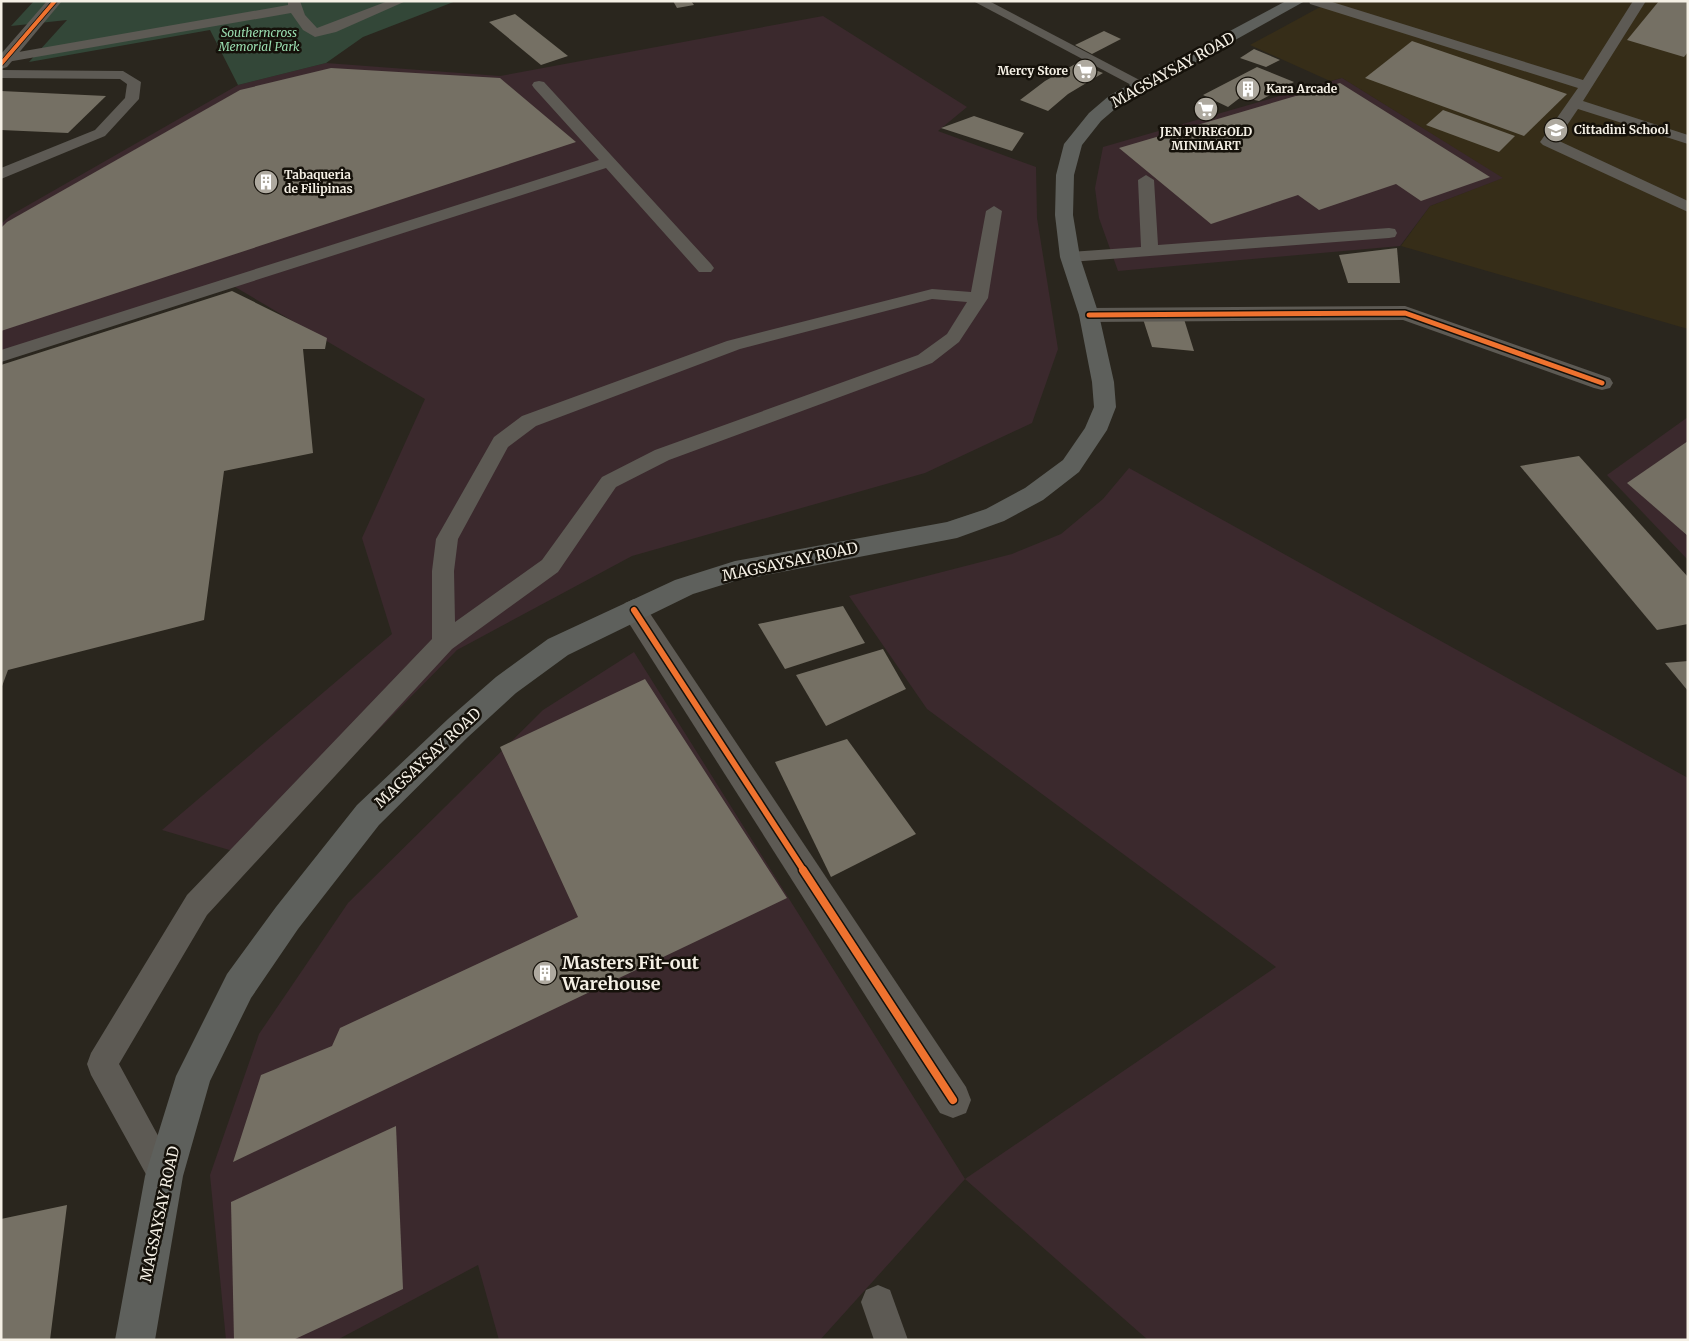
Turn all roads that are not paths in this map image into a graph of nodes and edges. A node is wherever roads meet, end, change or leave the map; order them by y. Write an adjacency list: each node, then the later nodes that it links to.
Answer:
1 (56, 1): 8 (street)
2 (400, 1): 7 (lane)
3 (980, 1): 11 (lane)
4 (1298, 1): 11 (main road, MAGSAYSAY ROAD)
5 (1315, 1): 12 (lane)
6 (1640, 1): 12 (lane)
7 (294, 5): 8 (lane)
8 (4, 61)
9 (1, 74): 16 (lane)
10 (539, 85): 15 (lane)
11 (1142, 85): 22 (main road, MAGSAYSAY ROAD)
12 (1586, 86): 13 (lane)
13 (1574, 104): 14 (lane); 18 (lane)
14 (1688, 140)
15 (608, 162): 23 (lane); 26 (lane)
16 (1, 174)
17 (1146, 180): 21 (lane)
18 (1688, 207)
19 (994, 211): 24 (lane)
20 (1390, 233): 21 (lane)
21 (1150, 250): 22 (lane)
22 (1070, 257): 25 (main road, MAGSAYSAY ROAD)
23 (705, 268)
24 (979, 298): 29 (lane); 29 (lane)
25 (1089, 315): 27 (street); 28 (main road, MAGSAYSAY ROAD)
26 (1, 356)
27 (1602, 384)
28 (634, 610): 30 (street); 31 (main road, MAGSAYSAY ROAD)
29 (444, 642): 31 (lane)
30 (953, 1100)
31 (164, 1176): 33 (main road, MAGSAYSAY ROAD)
32 (878, 1302): 34 (lane)
33 (135, 1340)
34 (891, 1340)

